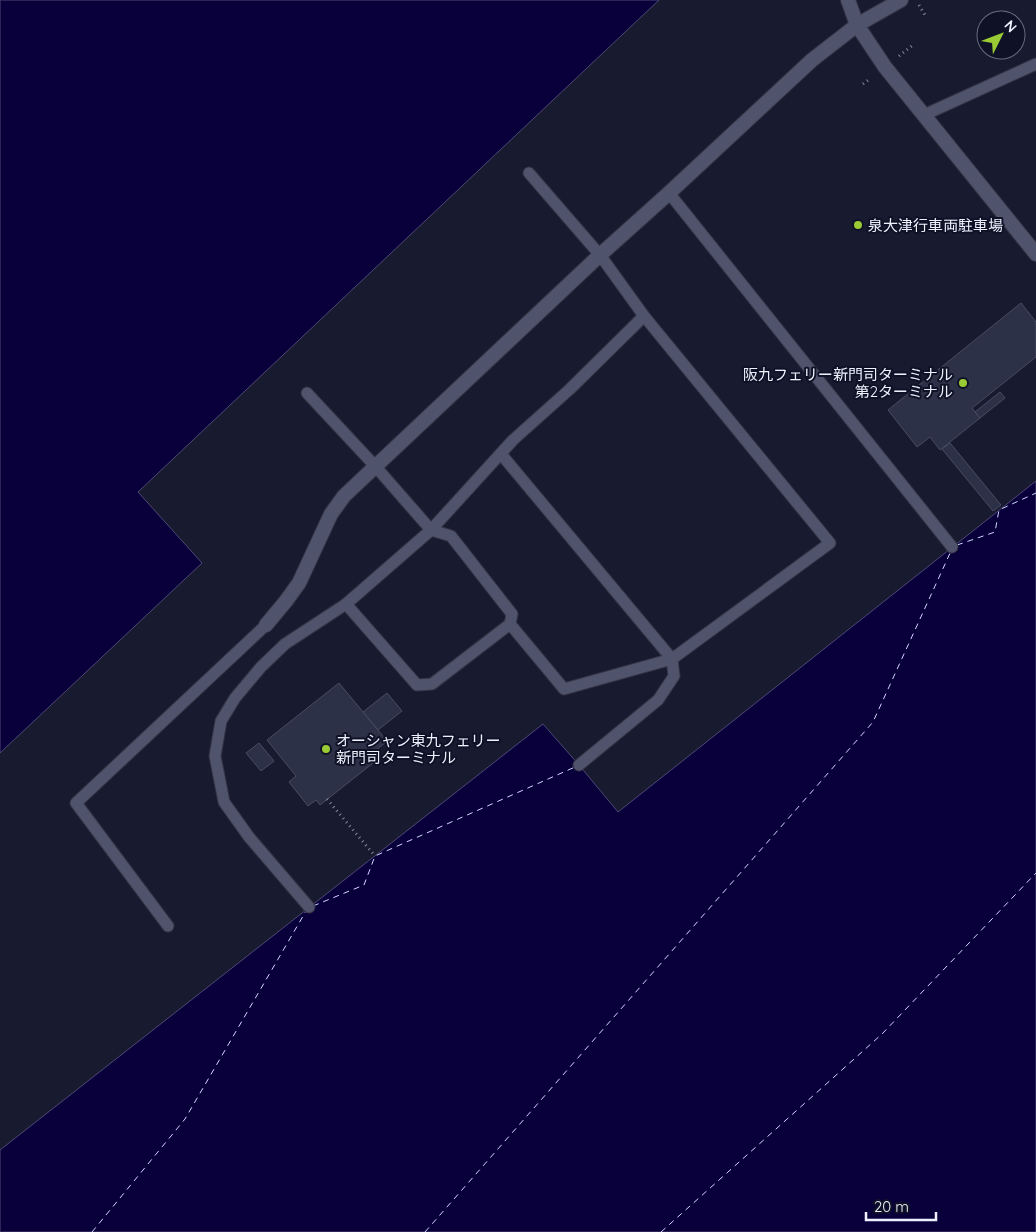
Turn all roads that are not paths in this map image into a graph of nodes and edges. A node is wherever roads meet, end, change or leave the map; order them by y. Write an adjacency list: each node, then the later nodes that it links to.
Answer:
1 (848, 0): 3 (street)
2 (900, 0): 3 (street)
3 (857, 25): 5 (street); 7 (street)
4 (1036, 64): 5 (lane)
5 (924, 115): 8 (street)
6 (529, 174): 9 (lane)
7 (669, 194): 9 (street); 15 (lane)
8 (1036, 254)
9 (600, 256): 10 (lane); 13 (street)
10 (644, 316): 12 (lane); 19 (lane)
11 (307, 394): 13 (lane)
12 (501, 454): 14 (lane); 19 (lane)
13 (376, 467): 14 (lane); 18 (street)
14 (431, 530): 16 (lane); 17 (lane)
15 (952, 547)
16 (346, 604): 17 (lane); 21 (lane)
17 (510, 624): 19 (lane)
18 (266, 625): 22 (lane)
19 (672, 659): 20 (lane)
20 (579, 765)
21 (309, 907)
22 (168, 926)

